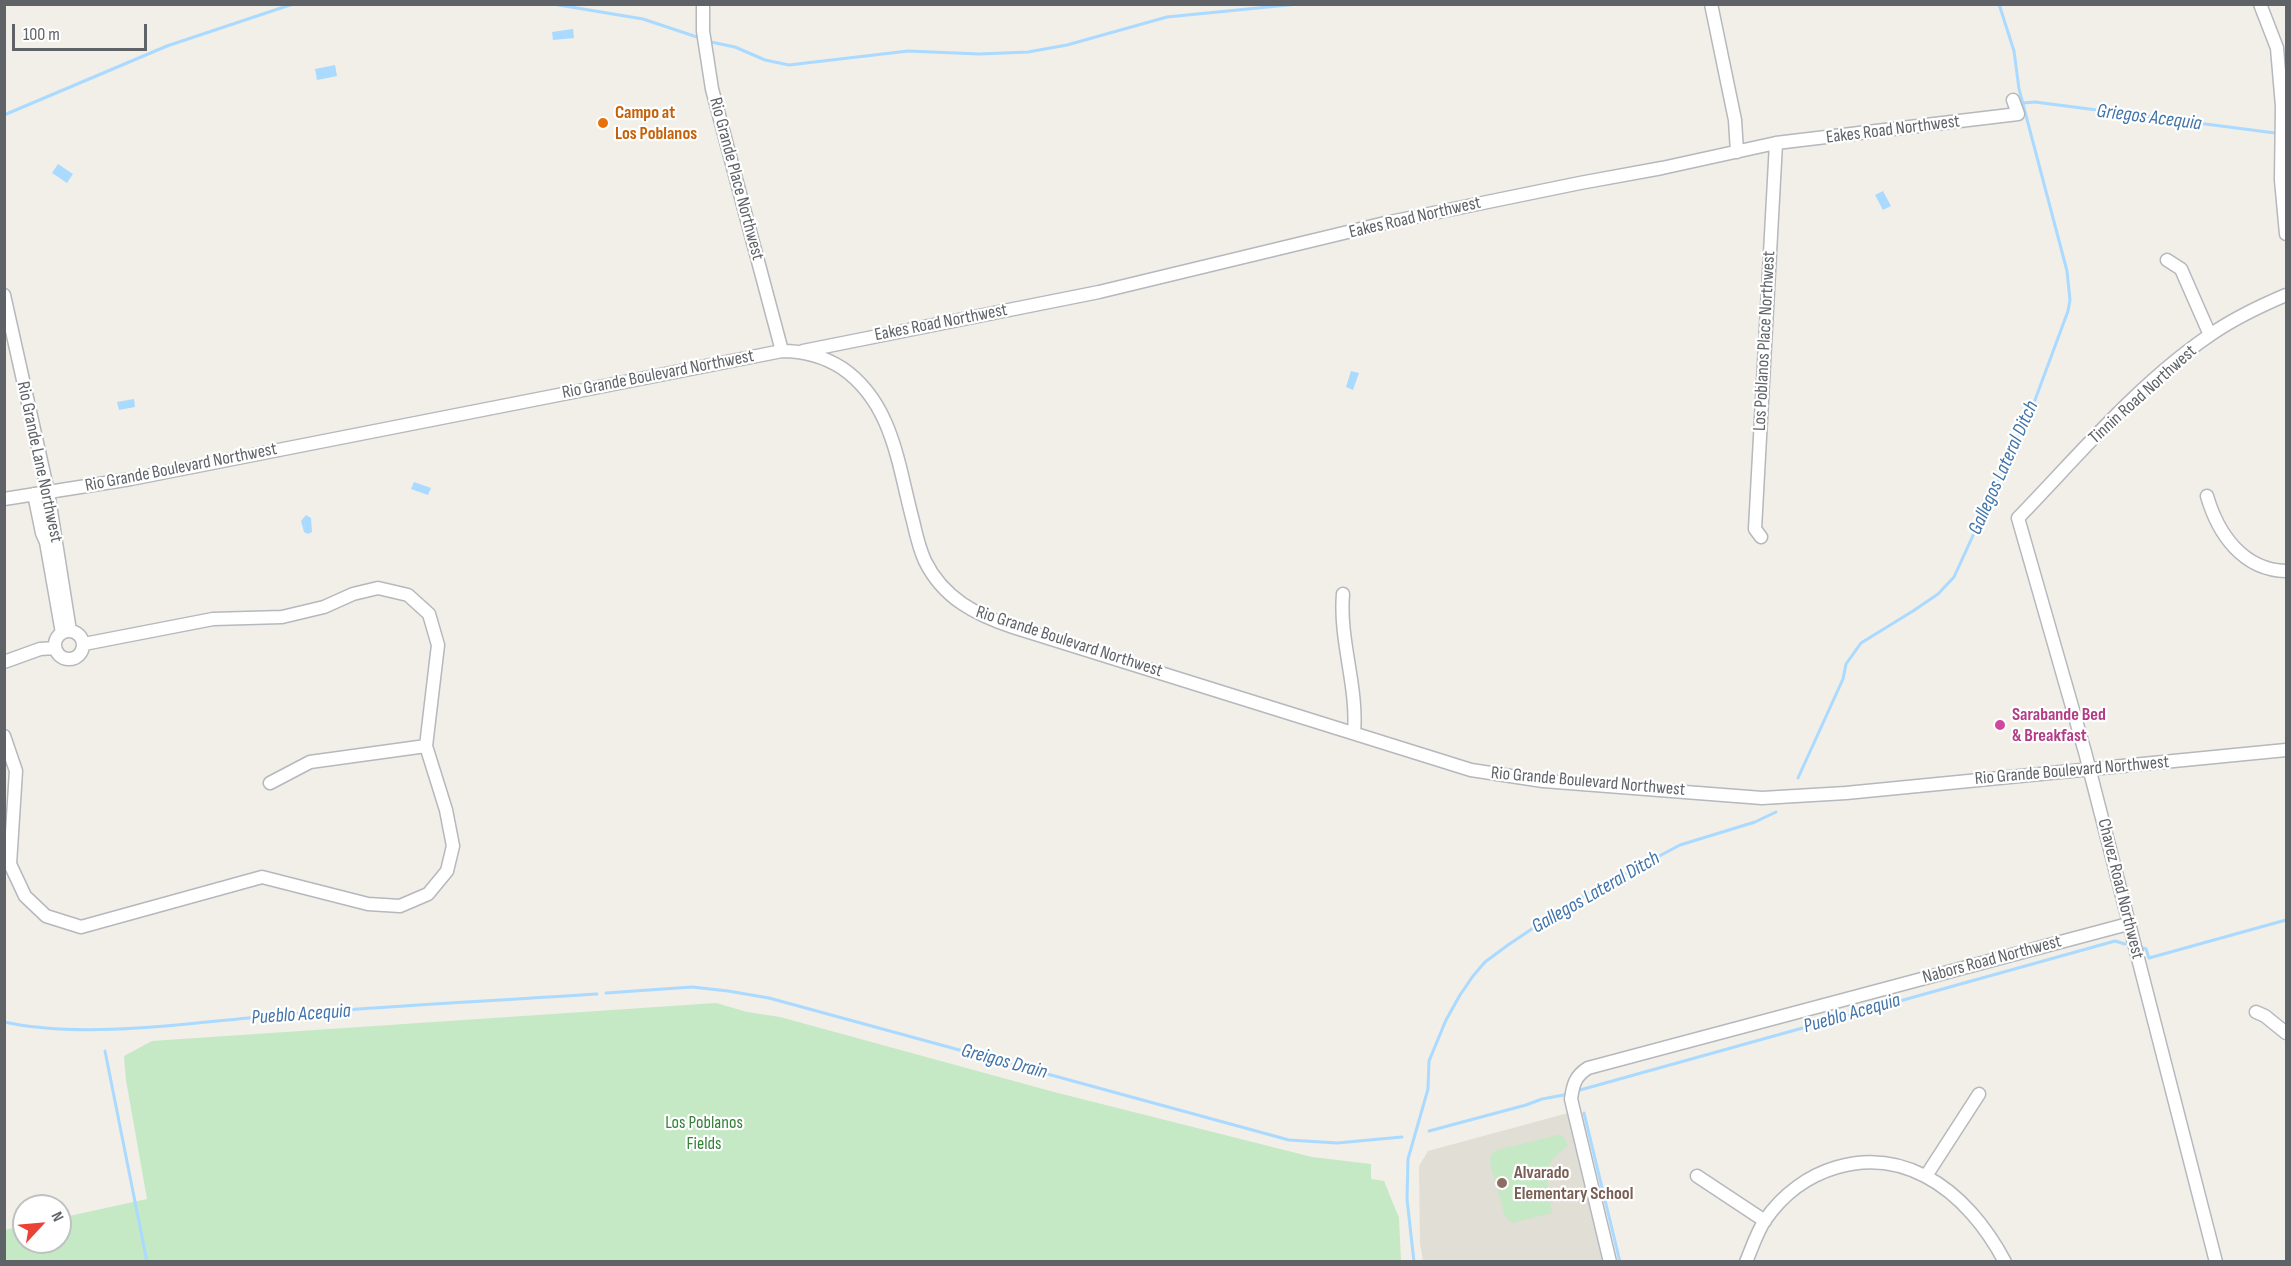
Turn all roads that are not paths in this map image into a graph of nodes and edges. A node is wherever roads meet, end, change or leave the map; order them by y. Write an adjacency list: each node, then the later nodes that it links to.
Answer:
1 (703, 4): 12 (street, Rio Grande Place Northwest)
2 (1711, 4): 6 (street)
3 (2260, 4): 7 (street)
4 (2013, 100): 5 (street, Eakes Road Northwest)
5 (1776, 143): 6 (street, Eakes Road Northwest); 19 (street, Los Poblanos Place Northwest)
6 (1737, 152): 13 (street, Eakes Road Northwest)
7 (2286, 234)
8 (2167, 260): 11 (street)
9 (4, 295): 14 (street, Rio Grande Lane Northwest)
10 (2286, 295): 11 (street, Tinnin Road Northwest)
11 (2210, 335): 18 (street, Tinnin Road Northwest)
12 (782, 351): 13 (street, Rio Grande Boulevard Northwest); 14 (street, Rio Grande Boulevard Northwest)
13 (802, 351): 26 (street, Rio Grande Boulevard Northwest)
14 (48, 492): 15 (street, Rio Grande Boulevard Northwest); 22 (street, Rio Grande Lane Northwest)
15 (34, 494): 17 (street, Rio Grande Boulevard Northwest); 22 (street, Rio Grande Lane Northwest)
16 (2207, 496): 20 (street)
17 (4, 499)
18 (2018, 518): 30 (street, Chavez Road Northwest)
19 (1761, 537)
20 (2286, 572)
21 (1342, 594): 26 (street)
22 (66, 632): 23 (street); 24 (street)
23 (84, 644): 24 (street); 28 (street)
24 (55, 648): 25 (street)
25 (4, 662)
26 (1354, 734): 30 (street, Rio Grande Boulevard Northwest)
27 (4, 736): 28 (street)
28 (426, 746): 31 (street)
29 (2286, 750): 30 (street, Rio Grande Boulevard Northwest)
30 (2089, 769): 32 (street, Chavez Road Northwest)
31 (270, 783)
32 (2128, 924): 39 (street, Nabors Road Northwest); 42 (street, Chavez Road Northwest)
33 (2256, 1012): 34 (street)
34 (2286, 1033)
35 (1978, 1094): 37 (street)
36 (1697, 1176): 38 (street)
37 (1926, 1176): 38 (street); 41 (street)
38 (1765, 1221): 40 (street)
39 (1610, 1262)
40 (1746, 1262)
41 (2005, 1262)
42 (2216, 1262)

